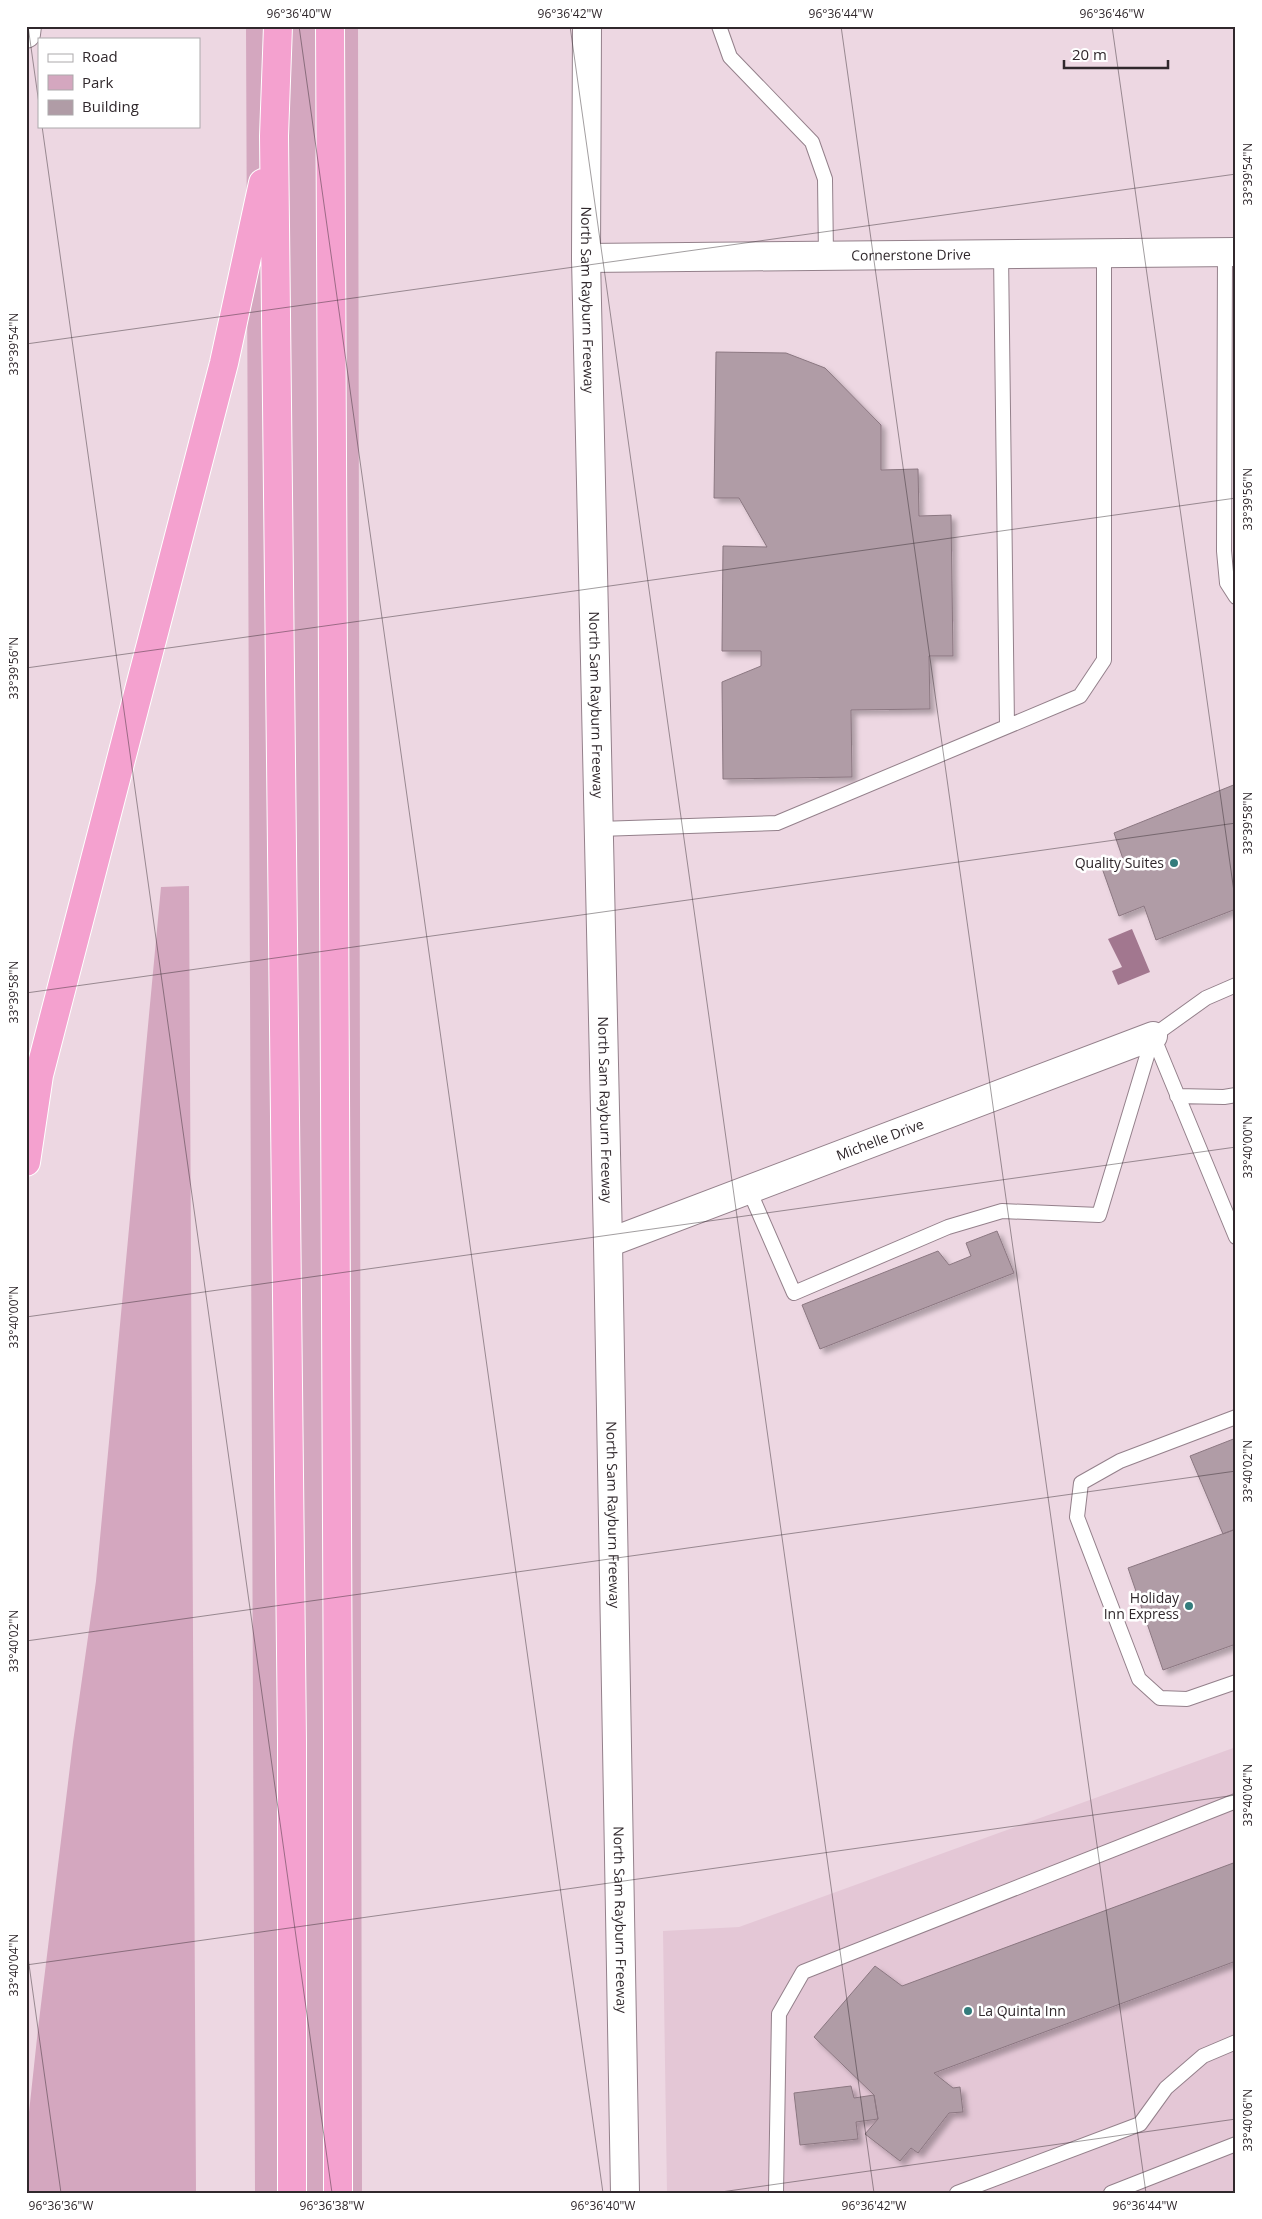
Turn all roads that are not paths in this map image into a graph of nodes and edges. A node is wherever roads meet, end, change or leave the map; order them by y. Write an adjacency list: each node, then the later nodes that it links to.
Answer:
1 (27, 26): 6 (main road)
2 (278, 26): 7 (highway)
3 (330, 26): 31 (highway)
4 (587, 26): 12 (main road, North Sam Rayburn Freeway)
5 (719, 26): 11 (lane)
6 (26, 34)
7 (274, 136): 21 (highway); 30 (highway)
8 (1230, 252): 10 (main road, Cornerstone Drive); 13 (lane)
9 (1001, 254): 10 (main road, Cornerstone Drive); 11 (main road, Cornerstone Drive); 15 (lane)
10 (1104, 254): 15 (lane)
11 (826, 256): 12 (main road, Cornerstone Drive)
12 (586, 258): 16 (main road, North Sam Rayburn Freeway)
13 (1230, 368): 14 (lane)
14 (1236, 597)
15 (1007, 726): 16 (lane)
16 (598, 829): 24 (main road, North Sam Rayburn Freeway)
17 (1236, 985): 18 (lane)
18 (1153, 1036): 20 (lane); 22 (main road, Michelle Drive); 22 (lane)
19 (1236, 1095): 20 (lane)
20 (1177, 1096): 23 (lane)
21 (26, 1162)
22 (749, 1190): 24 (main road, Michelle Drive)
23 (1236, 1236)
24 (608, 1243): 32 (main road, North Sam Rayburn Freeway)
25 (1236, 1417): 26 (lane)
26 (1236, 1682)
27 (1236, 1801): 33 (lane)
28 (1236, 2042): 34 (lane)
29 (1236, 2144): 35 (lane)
30 (292, 2193)
31 (338, 2193)
32 (624, 2193)
33 (776, 2193)
34 (957, 2193)
35 (1111, 2193)

